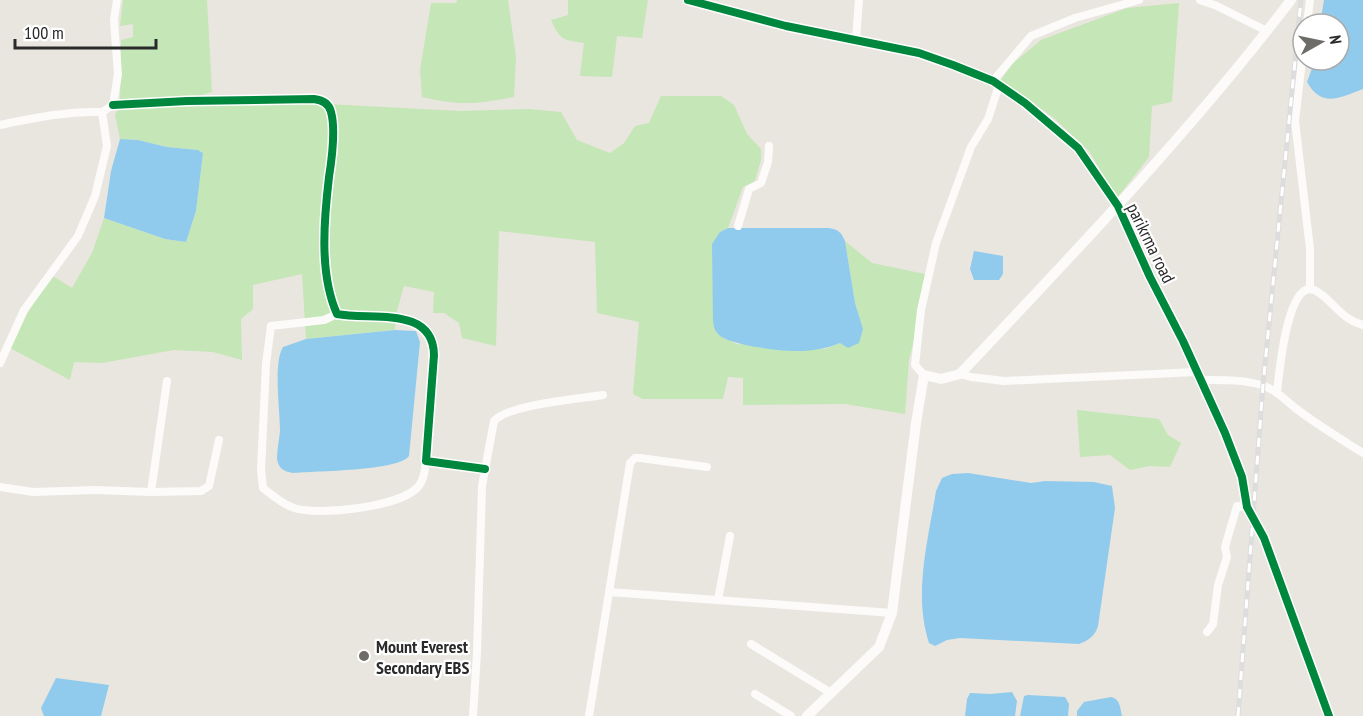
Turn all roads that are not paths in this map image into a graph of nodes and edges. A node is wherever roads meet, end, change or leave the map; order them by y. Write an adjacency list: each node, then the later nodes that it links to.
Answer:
1 (117, 0): 12 (street)
2 (688, 0): 9 (street, parikrma road)
3 (859, 0): 9 (street)
4 (1139, 0): 11 (street)
5 (1200, 0): 7 (street)
6 (1291, 0): 8 (main road)
7 (1218, 3): 8 (street)
8 (1267, 31): 16 (main road)
9 (856, 39): 11 (street, parikrma road)
10 (1301, 72): 18 (street)
11 (996, 83): 16 (street, parikrma road); 23 (street)
12 (113, 105): 13 (street); 19 (street)
13 (102, 112): 14 (street); 21 (street)
14 (0, 125)
15 (769, 146): 17 (street)
16 (1118, 207): 22 (main road); 24 (street, parikrma road)
17 (738, 226)
18 (1310, 289): 20 (street); 26 (street)
19 (337, 314): 30 (street); 30 (street)
20 (1363, 325)
21 (0, 363)
22 (960, 374): 23 (main road); 24 (street)
23 (924, 375): 39 (main road)
24 (1198, 376): 26 (street); 35 (street, parikrma road)
25 (167, 381): 34 (street)
26 (1277, 392): 29 (street)
27 (603, 395): 32 (street)
28 (219, 440): 34 (street)
29 (1363, 453)
30 (426, 461): 32 (street)
31 (707, 466): 37 (street)
32 (485, 469): 44 (street)
33 (0, 487): 34 (street)
34 (151, 492)
35 (1247, 507): 40 (street); 48 (street, parikrma road)
36 (730, 536): 38 (street)
37 (609, 592): 38 (street); 45 (street)
38 (718, 600): 39 (street)
39 (892, 613): 42 (main road)
40 (1207, 632)
41 (751, 644): 42 (street)
42 (831, 693): 47 (main road)
43 (755, 694): 46 (street)
44 (473, 716)
45 (589, 716)
46 (791, 716)
47 (807, 716)
48 (1329, 716)

